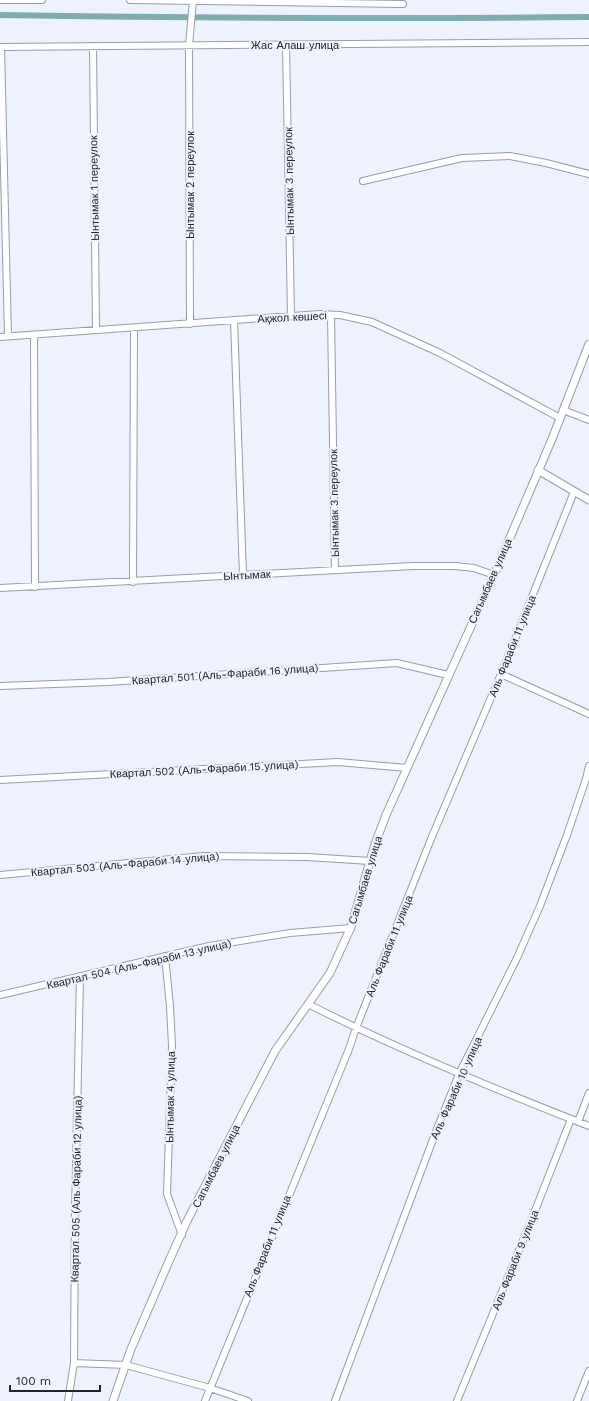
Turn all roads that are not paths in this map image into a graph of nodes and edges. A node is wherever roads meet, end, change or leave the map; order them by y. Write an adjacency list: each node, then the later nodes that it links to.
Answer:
1 (0, 0): 2 (street)
2 (42, 0)
3 (130, 0): 4 (street)
4 (193, 1): 5 (street); 9 (street, Ынтымак 2 переулок)
5 (403, 4)
6 (589, 42): 7 (street, Жас Алаш улица)
7 (286, 45): 9 (street, Жас Алаш улица); 14 (street, Ынтымак 3 переулок)
8 (92, 46): 9 (street, Жас Алаш улица); 10 (street, Жас Алаш улица); 18 (street, Ынтымак 1 переулок)
9 (189, 46): 16 (street, Ынтымак 2 переулок)
10 (0, 47): 20 (street)
11 (589, 174): 12 (street)
12 (363, 181)
13 (331, 315): 14 (street, Ақжол көшесі); 24 (street, Ақжол көшесі); 29 (street, Ынтымак 3 переулок)
14 (291, 316): 15 (street, Ақжол көшесі)
15 (234, 320): 16 (street, Ақжол көшесі); 30 (street)
16 (190, 324): 17 (street, Ақжол көшесі)
17 (134, 328): 18 (street, Ақжол көшесі); 32 (street)
18 (96, 330): 19 (street, Ақжол көшесі)
19 (34, 335): 20 (street, Ақжол көшесі); 33 (street)
20 (8, 336): 21 (street, Ақжол көшесі)
21 (0, 337)
22 (589, 344): 23 (street, Сагымбаев улица)
23 (563, 410): 24 (street, Сагымбаев улица); 25 (street)
24 (560, 418): 26 (street, Сагымбаев улица)
25 (589, 420)
26 (538, 470): 27 (street); 31 (street, Сагымбаев улица)
27 (574, 492): 28 (street); 35 (street, Аль Фараби 11 улица)
28 (589, 500)
29 (334, 570): 30 (street, Ынтымак); 31 (street, Ынтымак)
30 (243, 575): 32 (street, Ынтымак)
31 (494, 575): 36 (street, Сагымбаев улица)
32 (133, 582): 33 (street, Ынтымак)
33 (35, 587): 34 (street, Ынтымак)
34 (0, 588)
35 (501, 674): 38 (street); 49 (street, Аль Фараби 11 улица)
36 (448, 675): 37 (street, Квартал 501 (Аль-Фараби 16 улица)); 40 (street, Сагымбаев улица)
37 (0, 686)
38 (589, 714)
39 (589, 766): 50 (street, Аль Фараби 10 улица)
40 (407, 768): 41 (street, Квартал 502 (Аль-Фараби 15 улица)); 42 (street, Сагымбаев улица)
41 (0, 780)
42 (370, 860): 43 (street, Квартал 503 (Аль-Фараби 14 улица)); 44 (street, Сагымбаев улица)
43 (0, 875)
44 (351, 928): 45 (street, Квартал 504 (Аль-Фараби 13 улица)); 48 (street, Сагымбаев улица)
45 (165, 956): 46 (street, Квартал 504 (Аль-Фараби 13 улица)); 54 (street, Ынтымак 4 улица)
46 (80, 976): 47 (street, Квартал 504 (Аль-Фараби 13 улица)); 55 (street, Квартал 505 (Аль Фараби 12 улица))
47 (0, 995)
48 (308, 1004): 49 (street); 54 (street, Сагымбаев улица)
49 (356, 1028): 50 (street); 58 (street, Аль Фараби 11 улица)
50 (459, 1074): 52 (street); 63 (street, Аль Фараби 10 улица)
51 (589, 1093): 52 (street, Аль Фараби 9 улица)
52 (574, 1121): 53 (street); 64 (street, Аль Фараби 9 улица)
53 (589, 1126)
54 (182, 1235): 56 (street, Сагымбаев улица)
55 (74, 1363): 56 (street); 59 (street, Квартал 505 (Аль Фараби 12 улица))
56 (126, 1365): 58 (street); 60 (street, Сагымбаев улица)
57 (589, 1371): 65 (street)
58 (210, 1388): 61 (street, Аль Фараби 11 улица); 62 (street)
59 (68, 1401)
60 (113, 1401)
61 (204, 1401)
62 (248, 1401)
63 (335, 1401)
64 (457, 1401)
65 (577, 1401)

